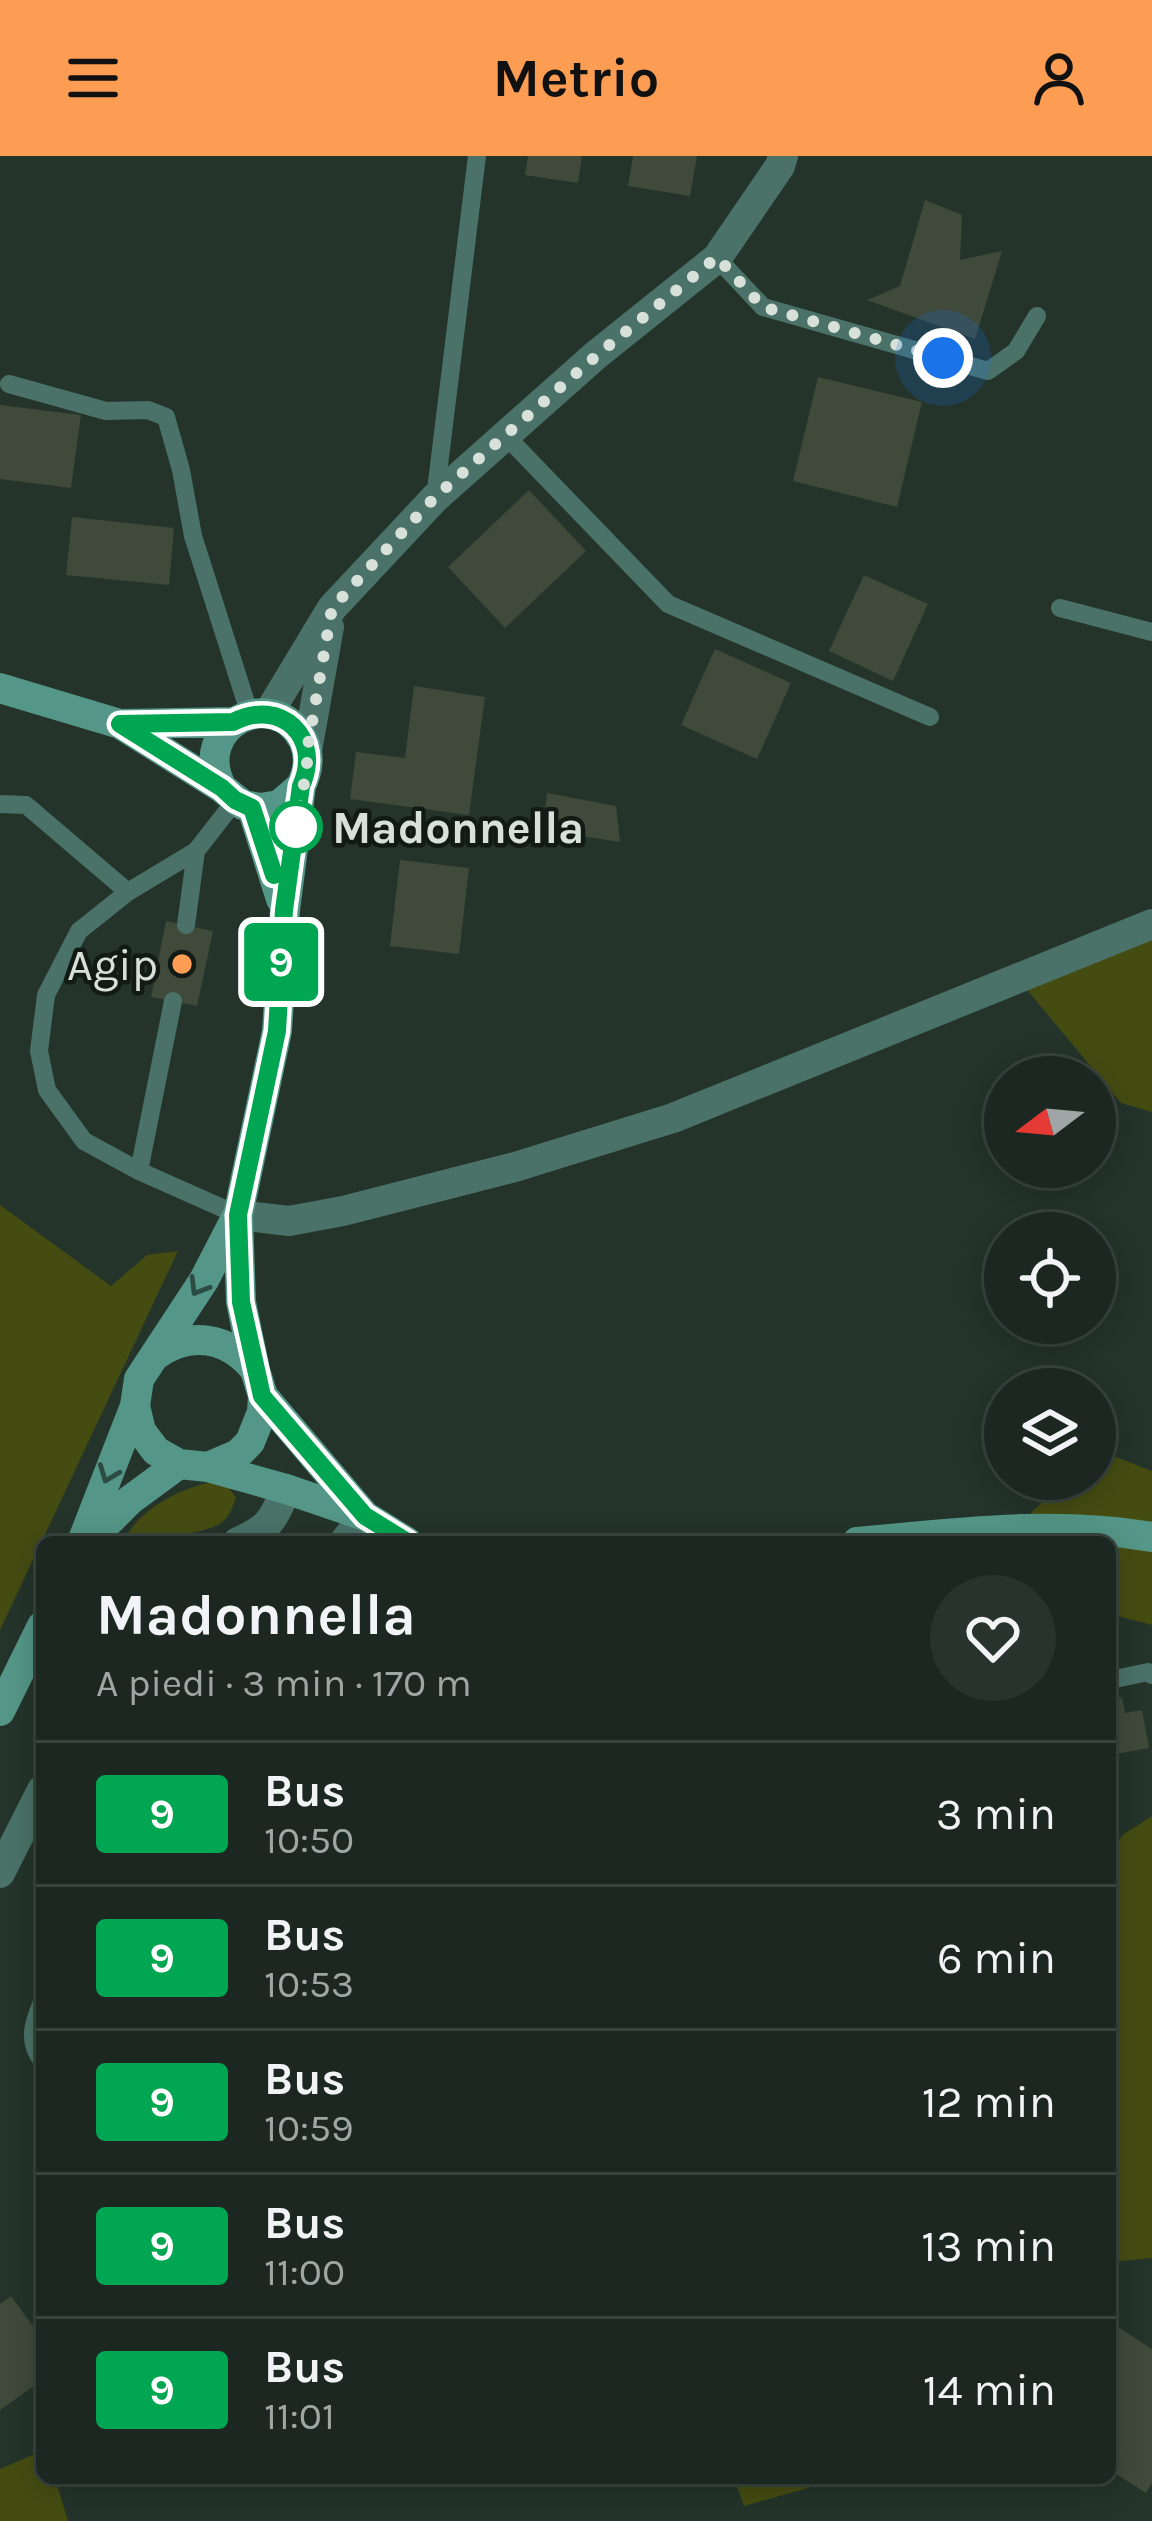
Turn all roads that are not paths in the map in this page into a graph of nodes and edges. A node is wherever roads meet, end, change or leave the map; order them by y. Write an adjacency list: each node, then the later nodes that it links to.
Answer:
1 (477, 156): 7 (lane)
2 (783, 156): 3 (street)
3 (717, 257): 4 (lane); 6 (street)
4 (1037, 316)
5 (9, 384): 12 (lane)
6 (505, 435): 7 (street); 13 (lane)
7 (435, 497): 8 (street)
8 (332, 608): 12 (street); 15 (street)
9 (1060, 608): 10 (lane)
10 (1152, 632)
11 (0, 688): 14 (main road)
12 (251, 717): 14 (main road); 15 (main road); 17 (main road)
13 (930, 717)
14 (120, 724): 17 (main road)
15 (307, 751): 16 (main road)
16 (301, 786): 17 (main road); 21 (main road)
17 (236, 799): 19 (lane); 21 (main road)
18 (0, 804): 20 (lane)
19 (196, 851): 20 (lane); 23 (lane)
20 (128, 892): 25 (lane)
21 (284, 910): 26 (main road)
22 (1152, 923): 26 (street)
23 (186, 926)
24 (173, 1001): 25 (lane)
25 (139, 1171): 26 (lane)
26 (238, 1215): 27 (main road, one-way to 27); 28 (main road)
27 (154, 1356): 28 (main road); 29 (main road)
28 (259, 1383): 30 (main road); 32 (main road)
29 (135, 1406): 30 (main road); 33 (main road, one-way to 33)
30 (193, 1466): 31 (main road); 34 (main road)
31 (286, 1489): 32 (main road); 35 (street)
32 (365, 1516): 36 (street); 37 (main road)
33 (87, 1536)
34 (91, 1536)
35 (250, 1536)
36 (349, 1536)
37 (397, 1536)
38 (924, 1536): 39 (main road)
39 (1152, 1537)
40 (36, 1638): 43 (main road)
41 (1152, 1675): 42 (lane)
42 (1116, 1678)
43 (0, 1711)
44 (36, 1802): 45 (street)
45 (0, 1873)
46 (36, 2018): 47 (lane)
47 (36, 2051)

